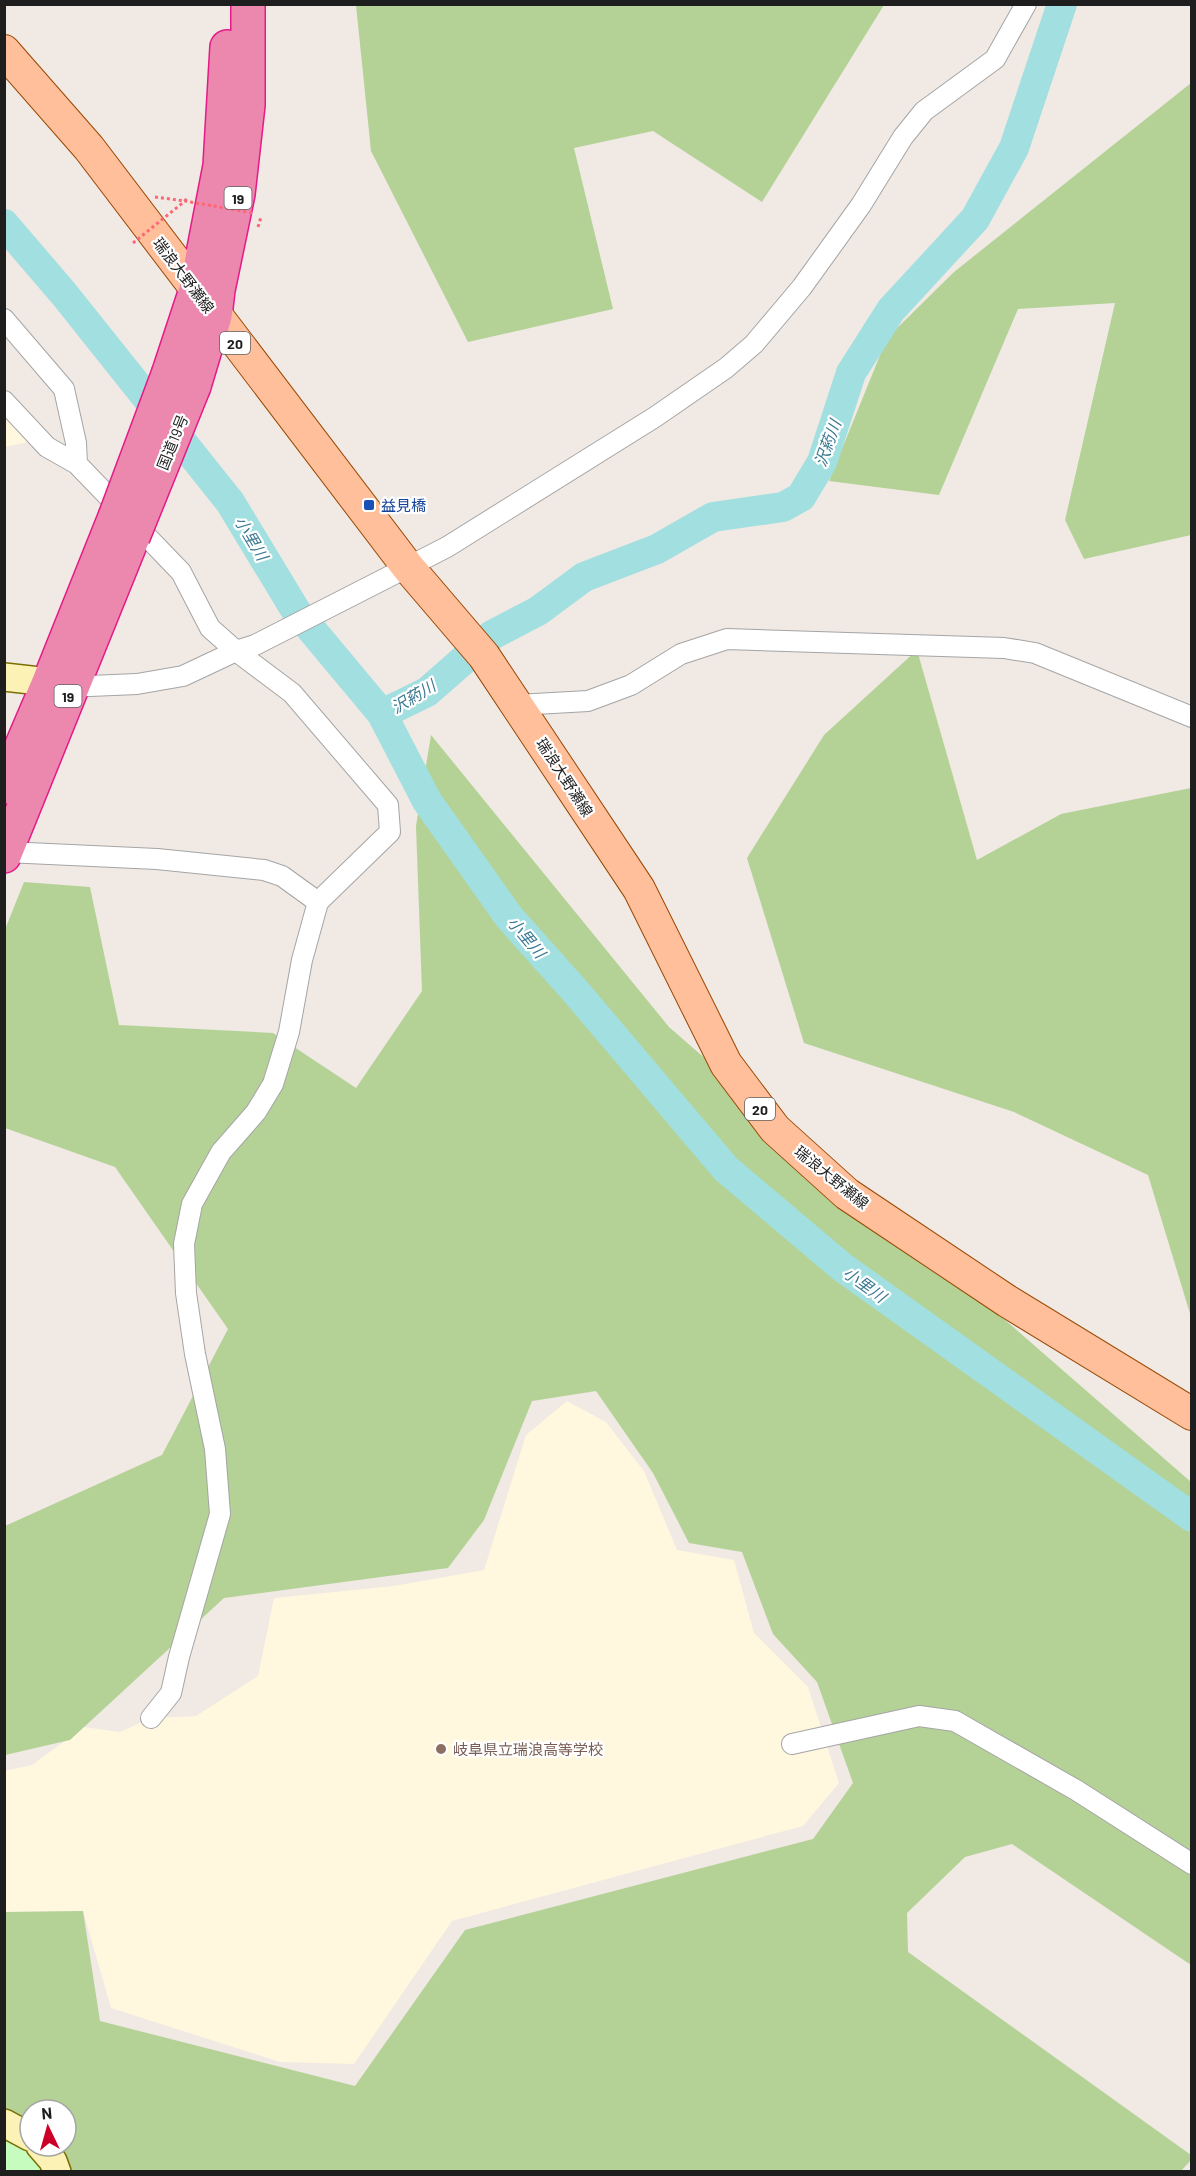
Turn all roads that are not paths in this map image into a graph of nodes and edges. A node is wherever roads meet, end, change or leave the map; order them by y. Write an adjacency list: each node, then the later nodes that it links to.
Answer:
1 (226, 4): 5 (highway, 国道19号 / 19)
2 (248, 4): 5 (highway, 国道19号 / 19)
3 (1026, 4): 9 (street)
4 (4, 51): 5 (main road, 瑞浪大野瀬線 / 20)
5 (206, 303): 9 (main road, 瑞浪大野瀬線 / 20); 12 (highway, 国道19号 / 19, bridge)
6 (4, 319): 8 (street)
7 (4, 401): 8 (street)
8 (77, 464): 10 (street)
9 (407, 566): 10 (street); 13 (main road, 瑞浪大野瀬線 / 20)
10 (236, 651): 12 (street); 17 (street)
11 (4, 677): 12 (street)
12 (60, 685): 15 (highway, 国道19号 / 19); 16 (highway, 国道19号 / 19)
13 (517, 705): 14 (street); 18 (main road, 瑞浪大野瀬線 / 20)
14 (1191, 717)
15 (4, 787)
16 (5, 854): 17 (street)
17 (318, 902): 19 (street)
18 (1191, 1414)
19 (151, 1718)
20 (792, 1744): 21 (street)
21 (1191, 1864)
22 (4, 2123): 23 (street)
23 (18, 2131)
24 (50, 2158): 25 (street)
25 (57, 2172)

